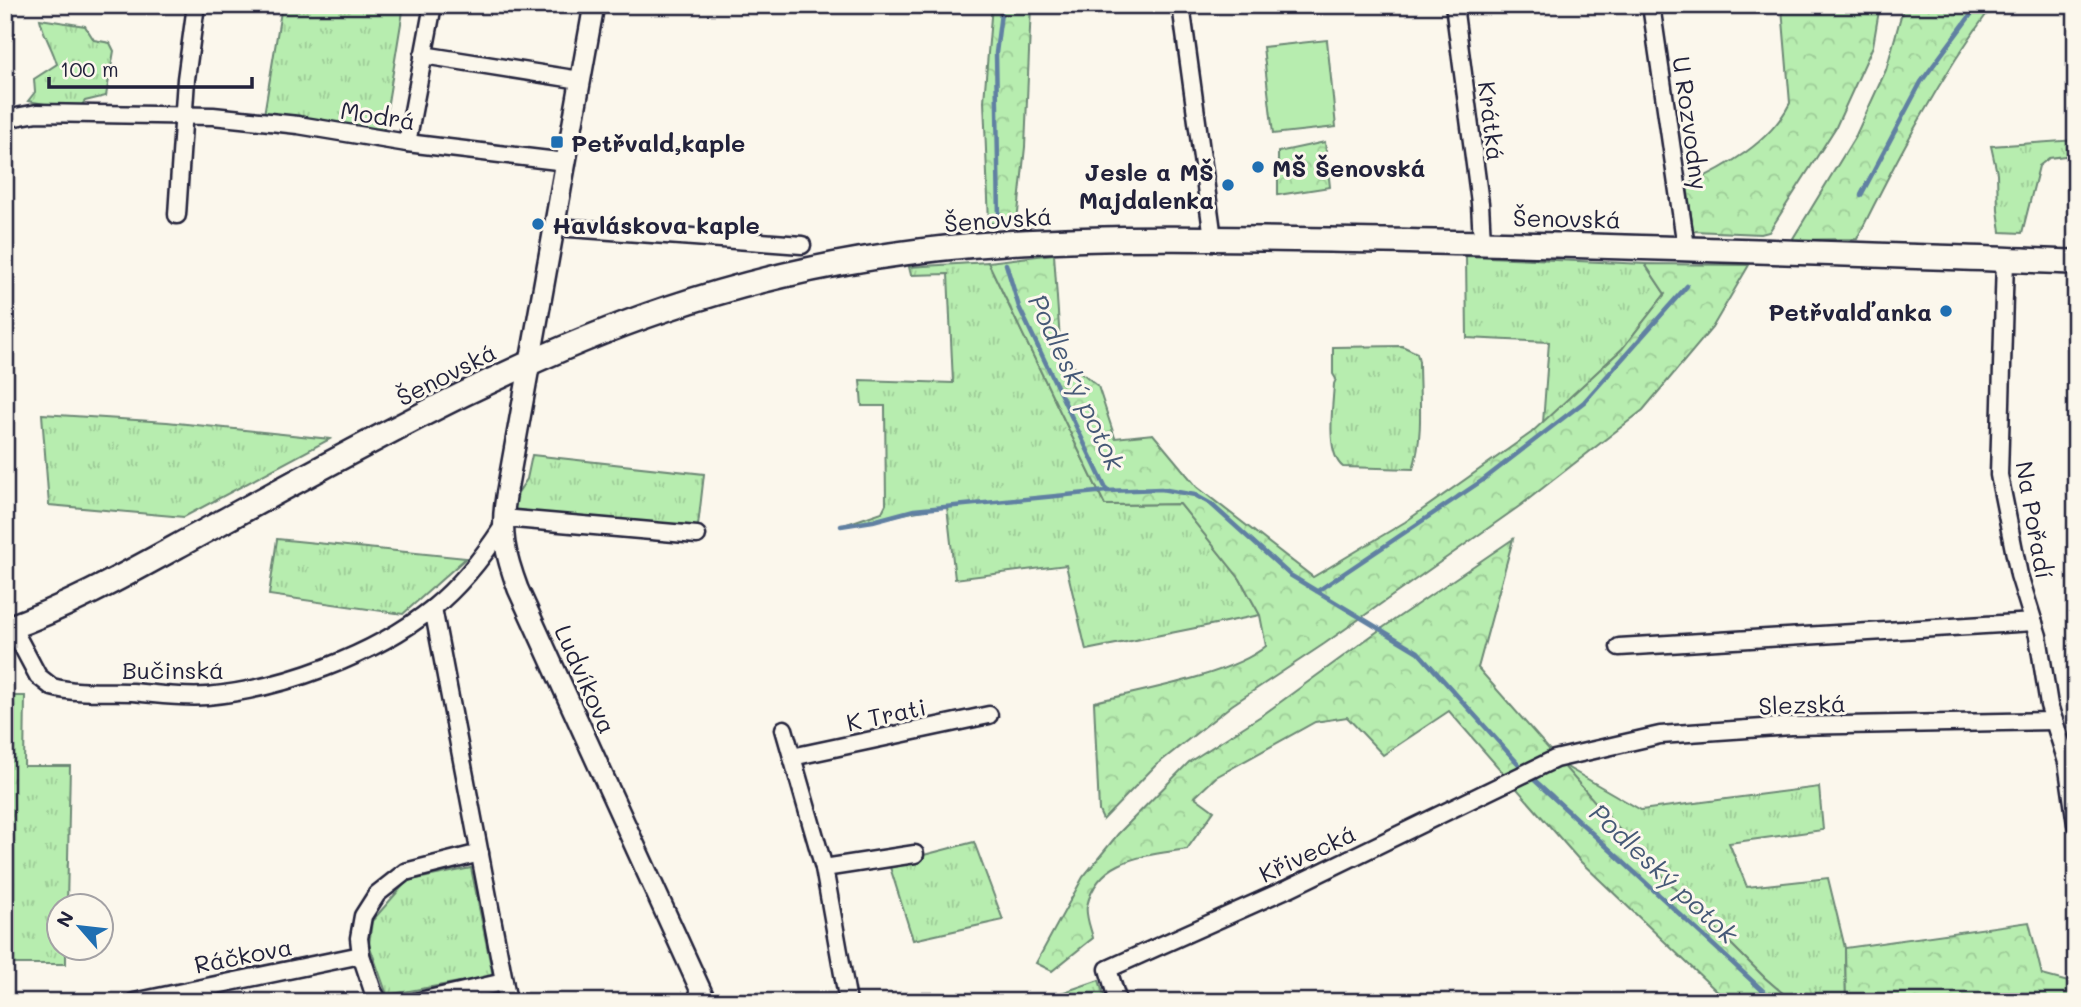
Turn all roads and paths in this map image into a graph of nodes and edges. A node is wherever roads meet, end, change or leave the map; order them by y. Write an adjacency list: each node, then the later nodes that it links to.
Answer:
1 (196, 5): 9 (street)
2 (433, 5): 7 (street)
3 (594, 5): 8 (street, Ludvíkova)
4 (1181, 5): 15 (street)
5 (1454, 5): 16 (street, Krátká)
6 (1651, 5): 18 (street, U Rozvodny)
7 (424, 55): 8 (street); 11 (street)
8 (580, 80): 12 (street, Ludvíkova)
9 (183, 114): 10 (street, Modrá); 11 (street, Modrá); 13 (street)
10 (5, 119)
11 (407, 143): 12 (street, Modrá)
12 (566, 162): 14 (street, Ludvíkova)
13 (177, 215)
14 (556, 227): 17 (street); 21 (street, Ludvíkova)
15 (1213, 238): 16 (main road, Šenovská); 21 (main road, Šenovská)
16 (1482, 243): 18 (main road, Šenovská)
17 (802, 245)
18 (1686, 247): 19 (main road, Šenovská)
19 (2005, 259): 20 (main road, Šenovská); 25 (street, Na Pořadí)
20 (2076, 261)
21 (531, 360): 22 (street, Ludvíkova); 26 (main road, Šenovská)
22 (503, 523): 23 (street); 24 (street, Bučinská); 43 (street, Ludvíkova)
23 (697, 535)
24 (433, 608): 26 (street, Bučinská); 34 (street)
25 (2034, 622): 27 (street); 29 (street, Na Pořadí)
26 (9, 628)
27 (1619, 647)
28 (989, 715): 31 (street, K Trati)
29 (2054, 721): 32 (street, Slezská); 33 (street, Na Pořadí)
30 (784, 729): 31 (street)
31 (792, 757): 36 (street)
32 (1555, 758): 45 (street, Křivecká)
33 (2076, 824)
34 (480, 853): 37 (street); 38 (street)
35 (915, 854): 36 (street)
36 (824, 868): 44 (street)
37 (361, 955): 39 (street, Ráčkova); 40 (street)
38 (504, 982): 41 (street); 42 (street)
39 (134, 1002)
40 (379, 1002)
41 (415, 1002)
42 (508, 1002)
43 (706, 1002)
44 (848, 1002)
45 (1118, 1002)

